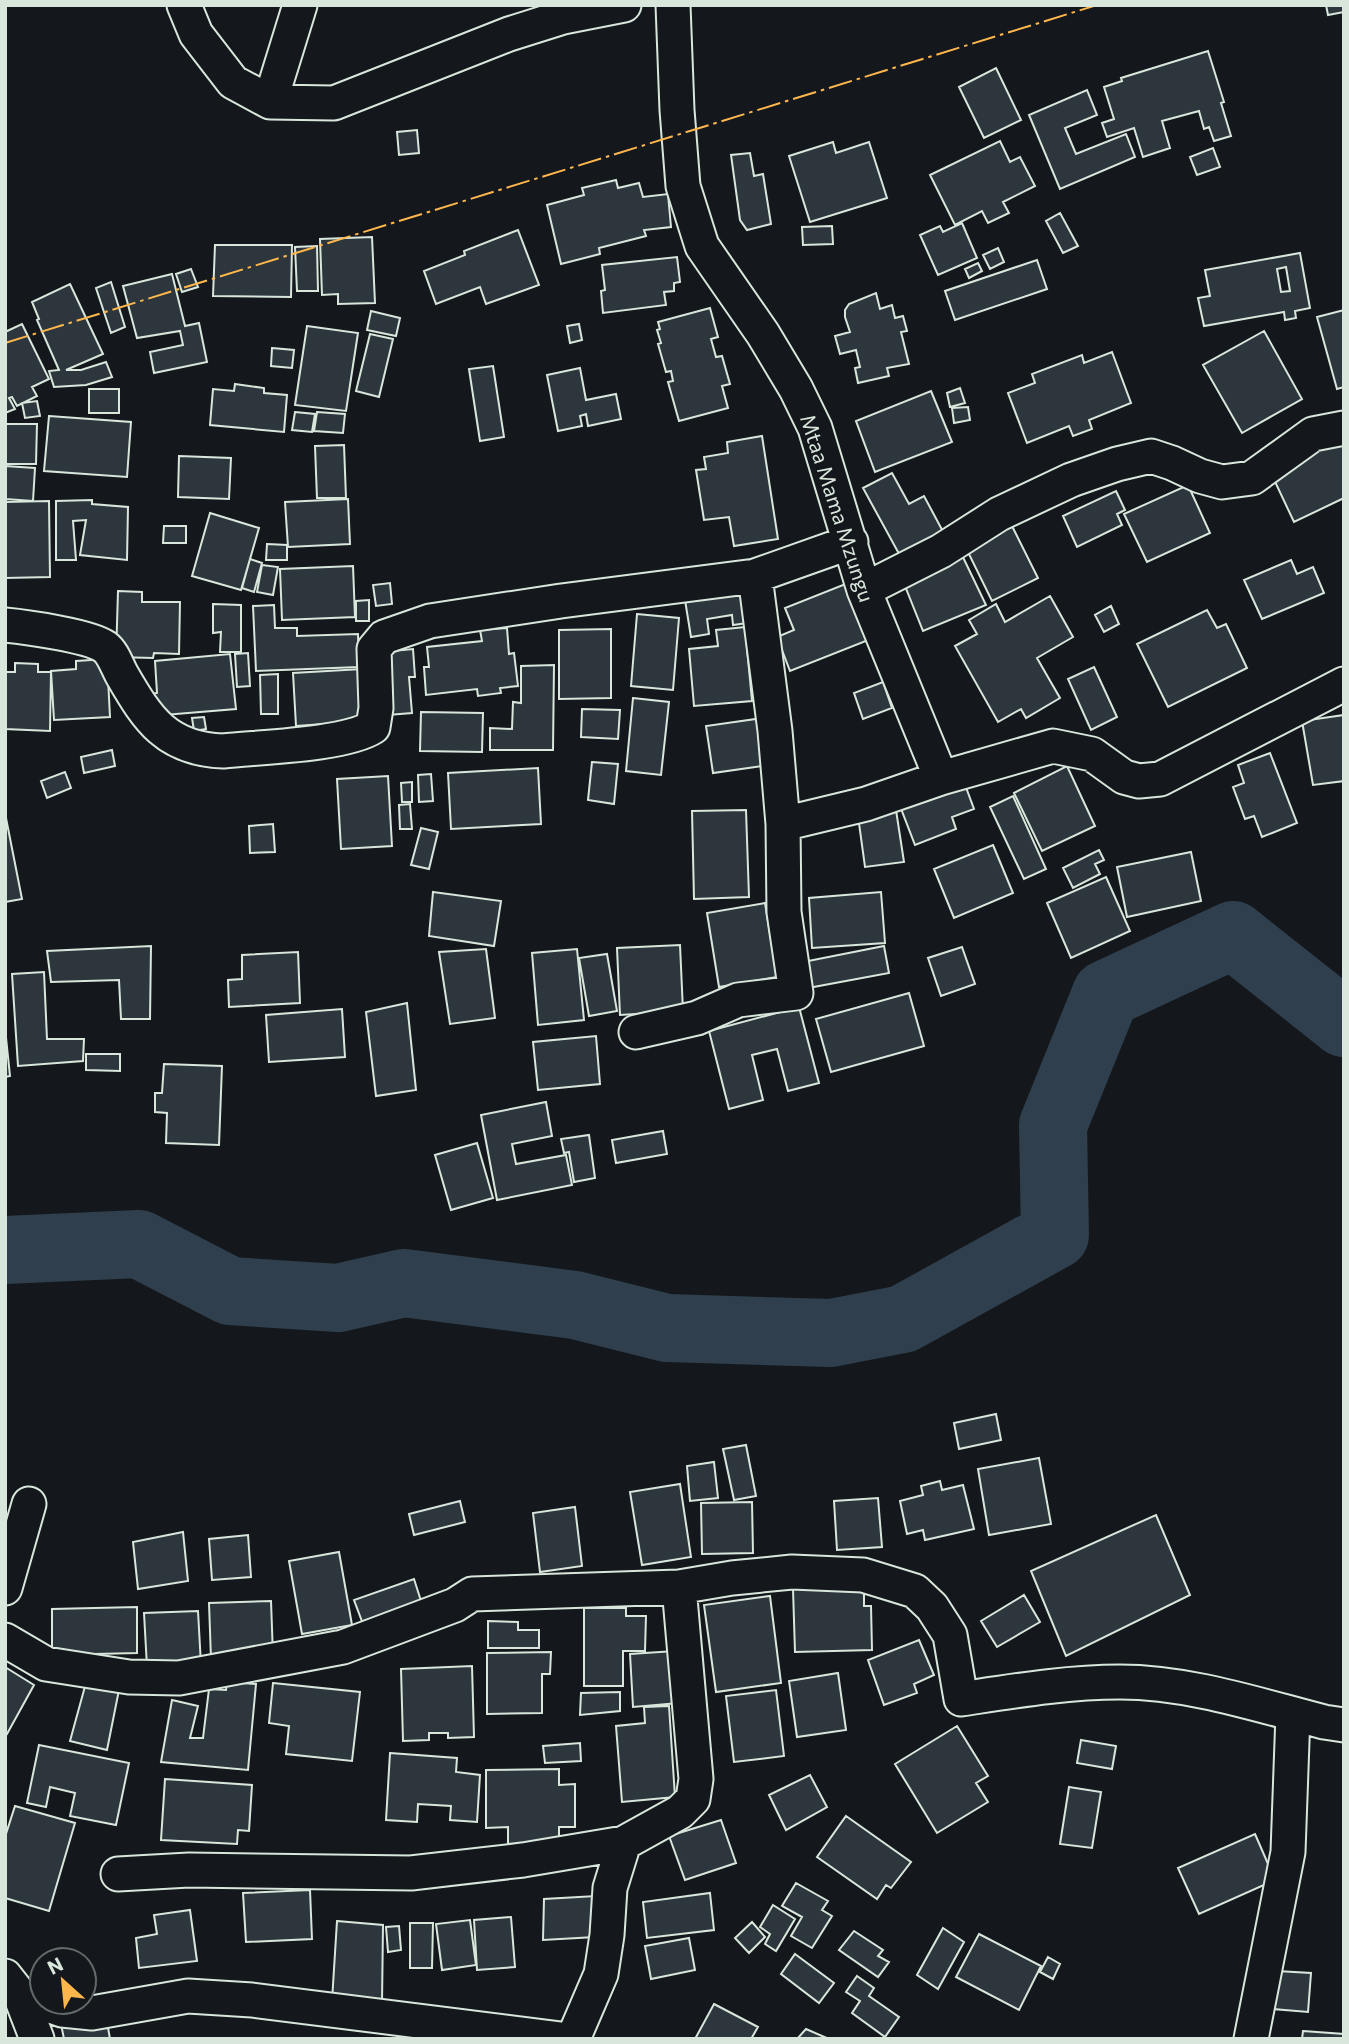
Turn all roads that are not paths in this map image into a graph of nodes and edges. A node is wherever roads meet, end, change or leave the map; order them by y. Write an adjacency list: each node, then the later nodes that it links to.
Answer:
1 (184, 5): 5 (street)
2 (300, 5): 5 (street)
3 (624, 5): 5 (street)
4 (673, 5): 7 (street, Mtaa Mama Mzungu)
5 (270, 102)
6 (1344, 428): 9 (street)
7 (851, 542): 8 (street); 9 (street, Mtaa Mama Mzungu)
8 (755, 576): 10 (street); 13 (street)
9 (864, 590): 12 (street, Mtaa Mama Mzungu)
10 (5, 625)
11 (1344, 684): 12 (street)
12 (941, 778): 13 (street)
13 (783, 824): 14 (street)
14 (636, 1032)
15 (29, 1504): 17 (street)
16 (679, 1587): 18 (street); 19 (street); 21 (street)
17 (5, 1588)
18 (5, 1640)
19 (1293, 1714): 20 (street); 27 (street)
20 (1344, 1725)
21 (624, 1843): 22 (street); 26 (street)
22 (118, 1874)
23 (13, 1985): 24 (street); 25 (street)
24 (37, 2039)
25 (561, 2039)
26 (573, 2039)
27 (1251, 2039)

